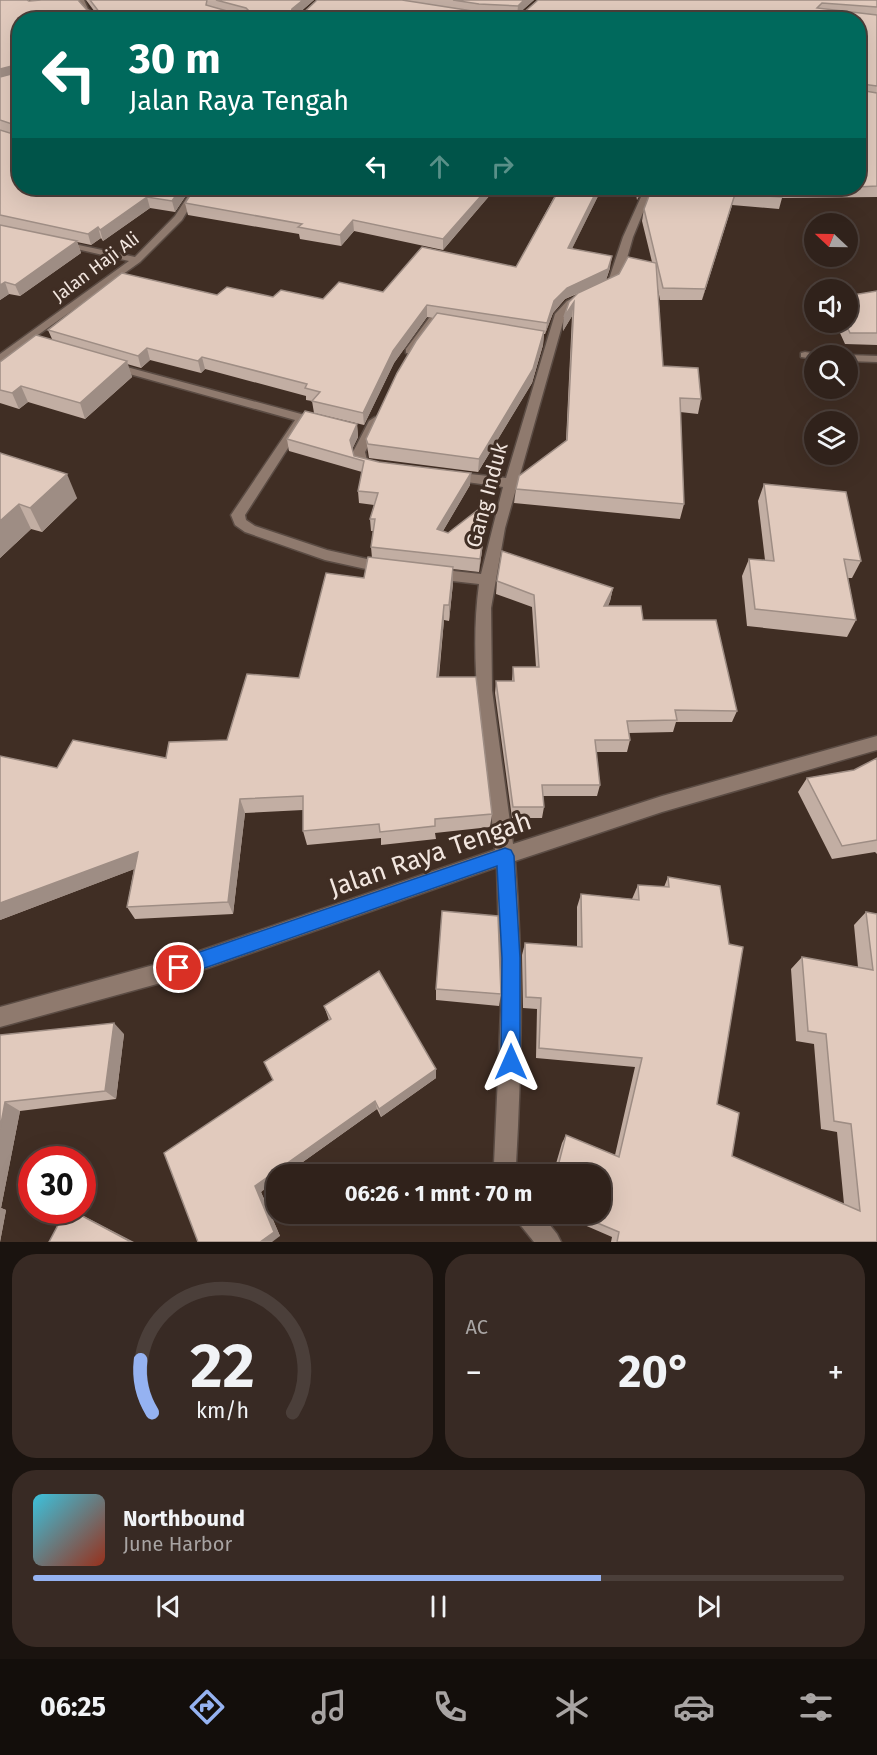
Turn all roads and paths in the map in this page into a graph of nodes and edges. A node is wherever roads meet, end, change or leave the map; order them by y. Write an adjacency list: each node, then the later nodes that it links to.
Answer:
1 (81, 1): 2 (street)
2 (71, 2)
3 (193, 195): 6 (street, Jalan Haji Ali)
4 (646, 195): 18 (street, Gang Induk)
5 (45, 240): 6 (street)
6 (137, 260): 9 (street, Jalan Haji Ali)
7 (462, 324): 11 (street)
8 (858, 358): 10 (street)
9 (0, 359)
10 (877, 359)
11 (405, 360)
12 (104, 364): 14 (street)
13 (379, 412): 16 (street)
14 (302, 418): 15 (street); 19 (street)
15 (324, 423)
16 (392, 469)
17 (439, 475): 18 (street)
18 (509, 483): 21 (street, Gang Induk)
19 (395, 569)
20 (417, 572): 21 (street)
21 (486, 580): 23 (street, Gang Induk)
22 (877, 743): 23 (street, Jalan Raya Tengah)
23 (505, 856): 24 (street, Jalan Raya Tengah); 25 (street, Gang Induk)
24 (0, 1017)
25 (505, 1164)
26 (534, 1224): 27 (street)
27 (549, 1242)

